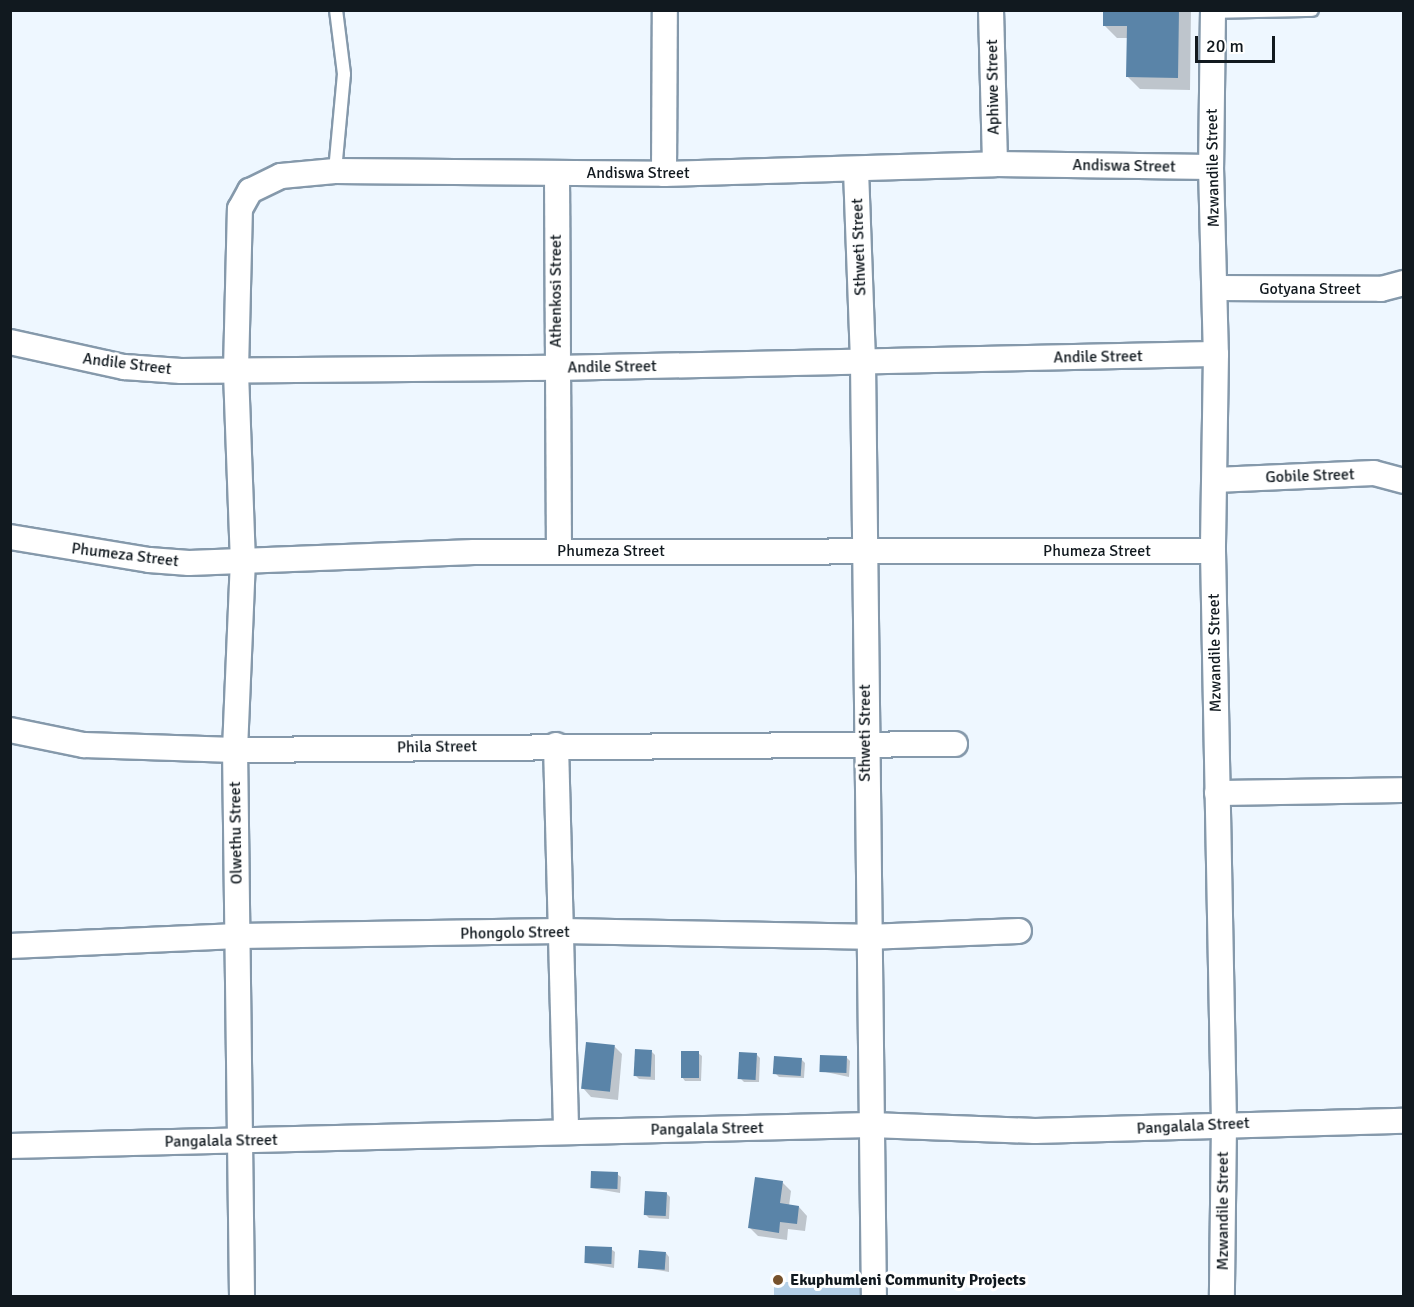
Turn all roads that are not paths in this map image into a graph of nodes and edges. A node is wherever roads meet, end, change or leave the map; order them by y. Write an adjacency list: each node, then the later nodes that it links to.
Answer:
1 (336, 10): 9 (lane)
2 (665, 10): 11 (street)
3 (991, 10): 6 (street, Aphiwe Street)
4 (1312, 10): 5 (lane)
5 (1213, 11): 7 (street, Mzwandile Street)
6 (995, 164): 7 (street, Andiswa Street); 8 (street, Andiswa Street)
7 (1211, 167): 13 (street, Mzwandile Street)
8 (856, 170): 11 (street, Andiswa Street); 16 (street, Sthweti Street)
9 (335, 171): 10 (street, Andiswa Street); 18 (street, Andiswa Street)
10 (557, 173): 11 (street, Andiswa Street); 17 (street, Athenkosi Street)
11 (664, 174)
12 (1404, 283): 13 (street, Gotyana Street)
13 (1216, 288): 15 (street, Mzwandile Street)
14 (10, 342): 18 (street, Andile Street)
15 (1216, 354): 16 (street, Andile Street); 19 (street, Mzwandile Street)
16 (863, 362): 17 (street, Andile Street); 22 (street, Sthweti Street)
17 (556, 368): 18 (street, Andile Street); 24 (street, Athenkosi Street)
18 (236, 370): 25 (street, Olwethu Street)
19 (1215, 480): 20 (street, Gobile Street); 23 (street, Mzwandile Street)
20 (1404, 481)
21 (10, 537): 25 (street, Phumeza Street)
22 (866, 550): 23 (street, Phumeza Street); 24 (street, Phumeza Street); 27 (street, Sthweti Street)
23 (1213, 551): 32 (street, Mzwandile Street)
24 (559, 552): 25 (street, Phumeza Street)
25 (243, 563): 30 (street, Olwethu Street)
26 (10, 730): 30 (street, Phila Street)
27 (865, 743): 28 (street, Phila Street); 29 (street, Phila Street); 36 (street, Sthweti Street)
28 (956, 744)
29 (556, 745): 30 (street, Phila Street); 33 (street)
30 (235, 750): 35 (street, Olwethu Street)
31 (1404, 790): 32 (street)
32 (1217, 793): 39 (street, Mzwandile Street)
33 (562, 931): 35 (street, Phongolo Street); 36 (street, Phongolo Street); 41 (street)
34 (1019, 931): 36 (street, Phongolo Street)
35 (238, 936): 37 (street, Phongolo Street); 42 (street, Olwethu Street)
36 (867, 937): 40 (street, Sthweti Street)
37 (10, 945)
38 (1404, 1121): 39 (street, Pangalala Street)
39 (1224, 1124): 40 (street, Pangalala Street); 46 (street, Mzwandile Street)
40 (871, 1125): 41 (street, Pangalala Street); 45 (street, Sthweti Street)
41 (566, 1132): 42 (street, Pangalala Street)
42 (240, 1140): 43 (street, Pangalala Street); 44 (street, Olwethu Street)
43 (10, 1146)
44 (242, 1296)
45 (874, 1296)
46 (1222, 1296)

